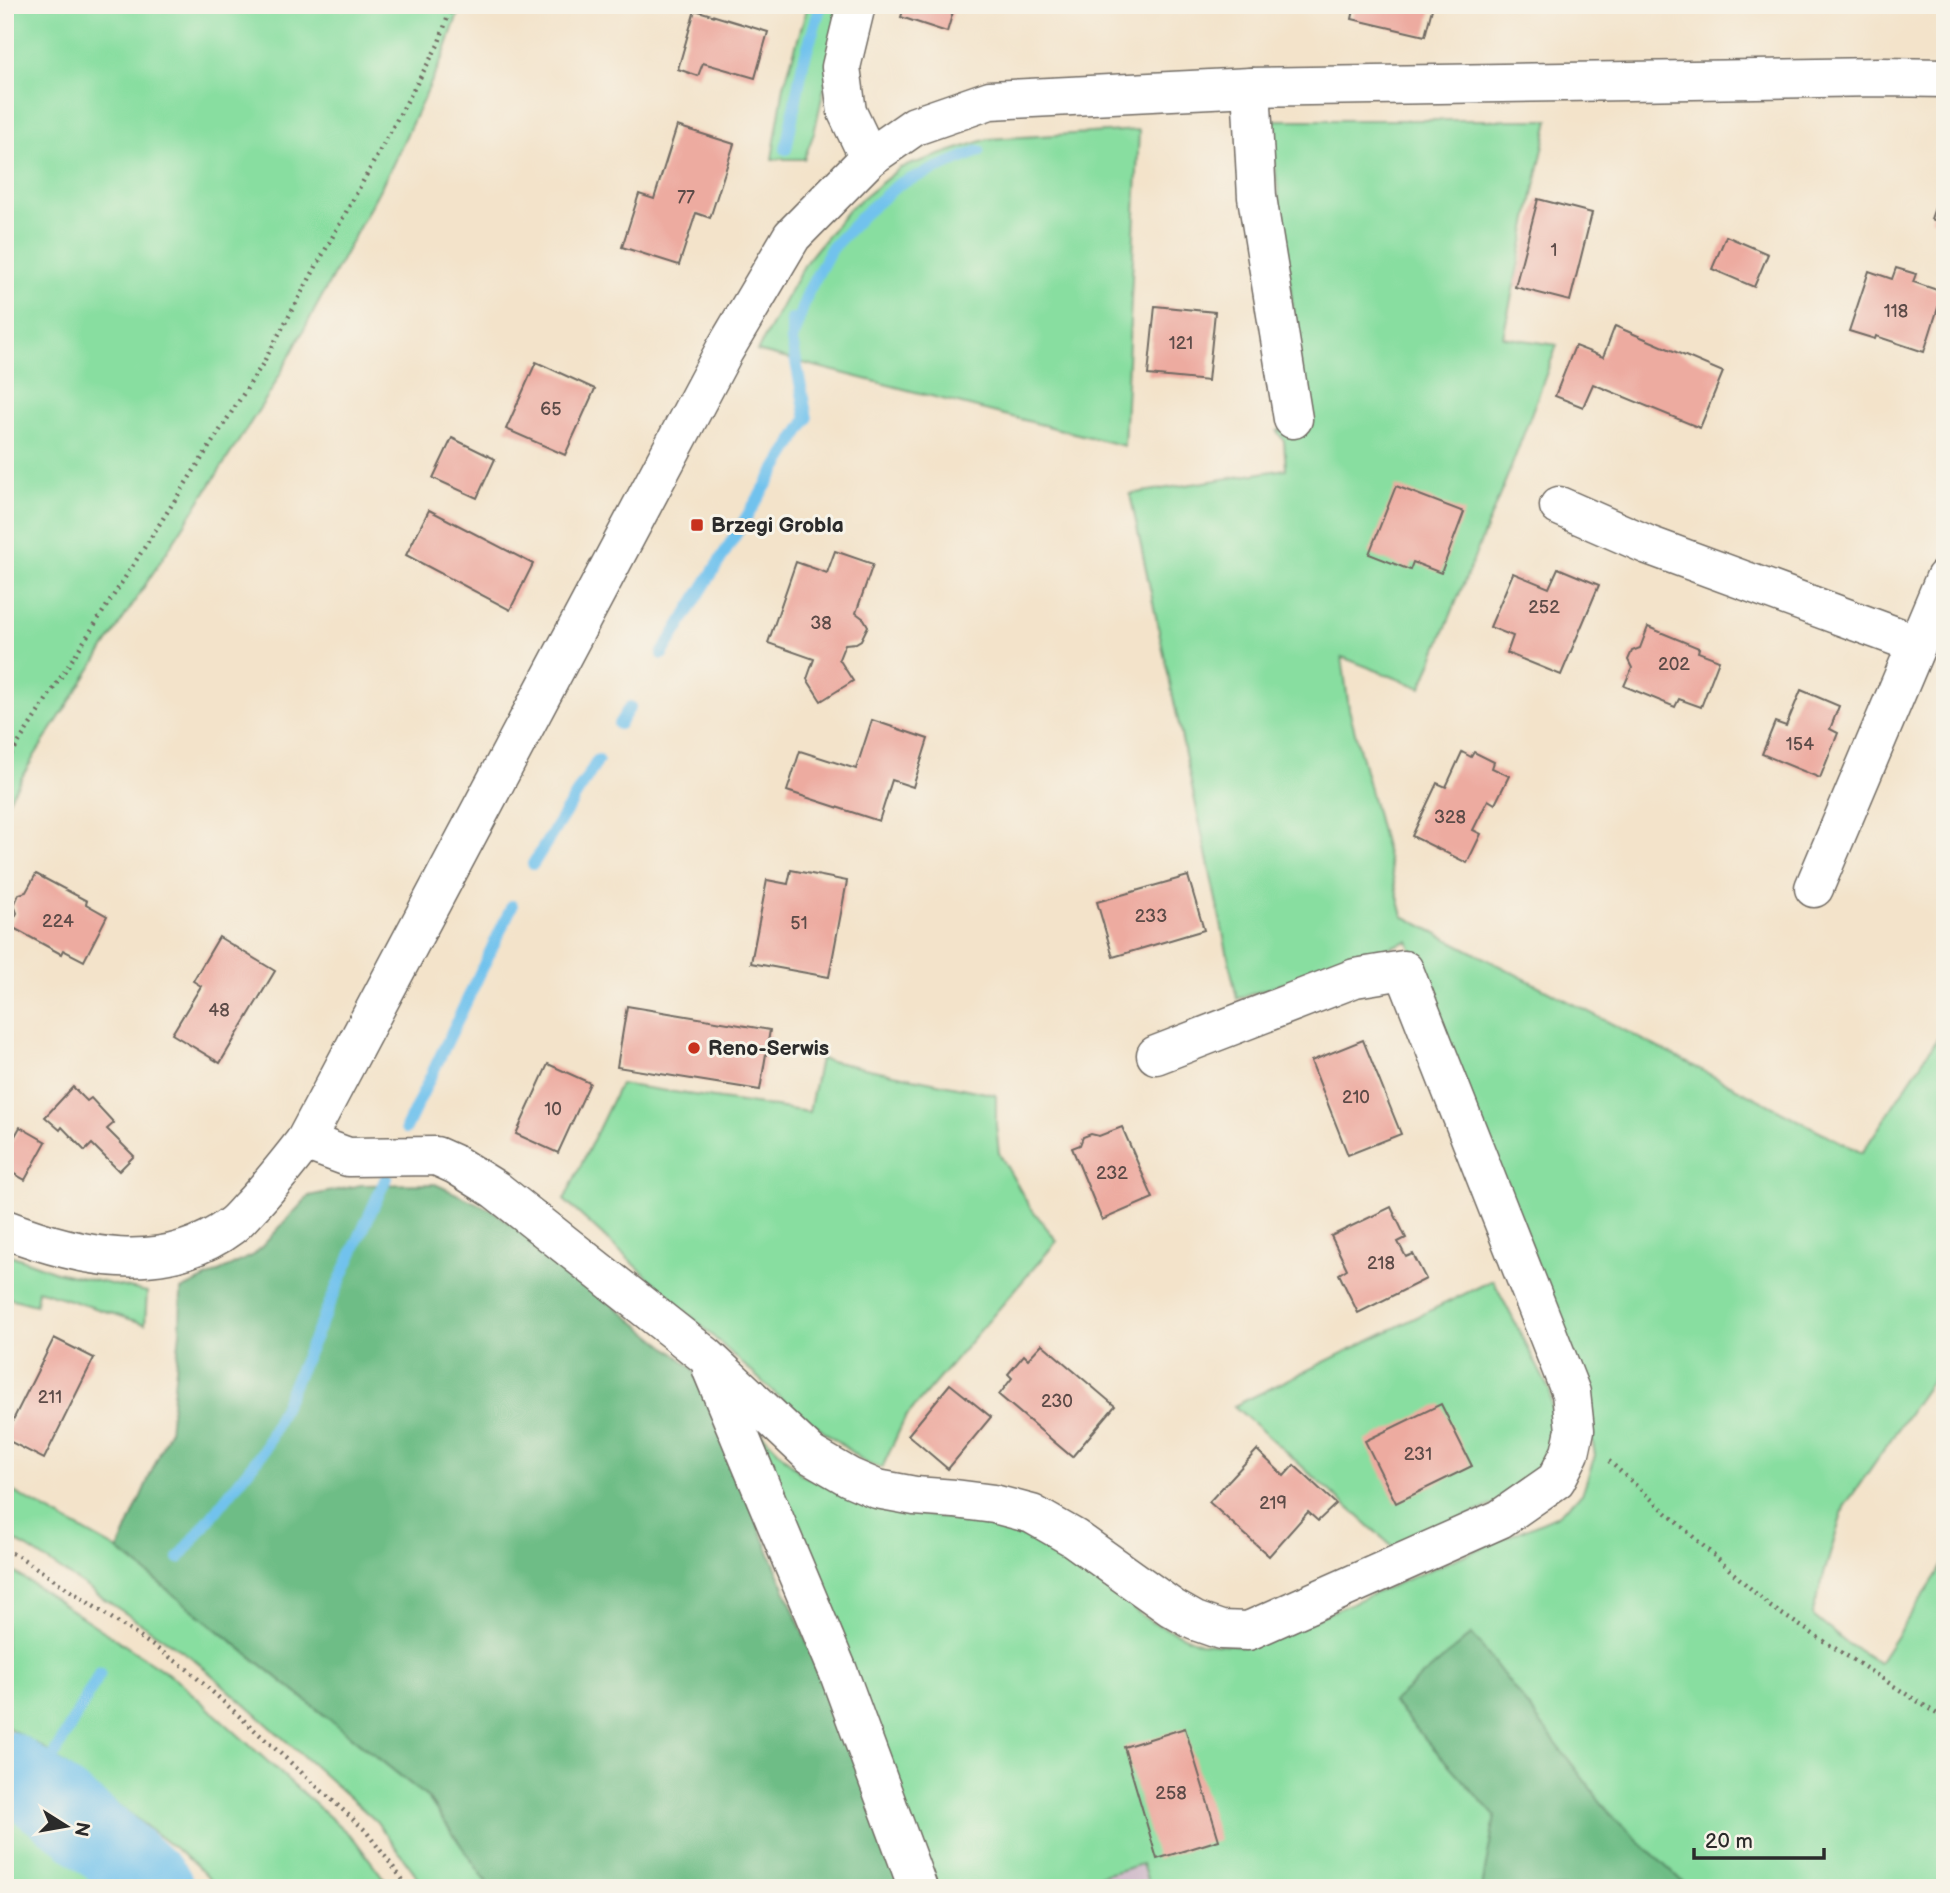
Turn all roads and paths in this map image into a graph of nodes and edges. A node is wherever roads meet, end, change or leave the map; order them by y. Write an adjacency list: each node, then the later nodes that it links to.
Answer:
1 (452, 5): 10 (path)
2 (856, 5): 5 (street)
3 (1945, 78): 4 (street)
4 (1251, 87): 5 (street); 6 (street)
5 (869, 158): 13 (street)
6 (1293, 419)
7 (1559, 506): 9 (street)
8 (1945, 578): 9 (street)
9 (1917, 644): 11 (street)
10 (5, 757)
11 (1814, 888)
12 (1156, 1055): 16 (street)
13 (305, 1141): 14 (street); 15 (street)
14 (5, 1229)
15 (706, 1356): 16 (street); 20 (street)
16 (1575, 1430): 18 (path)
17 (5, 1550): 19 (path)
18 (1945, 1719)
19 (409, 1888)
20 (918, 1888)

